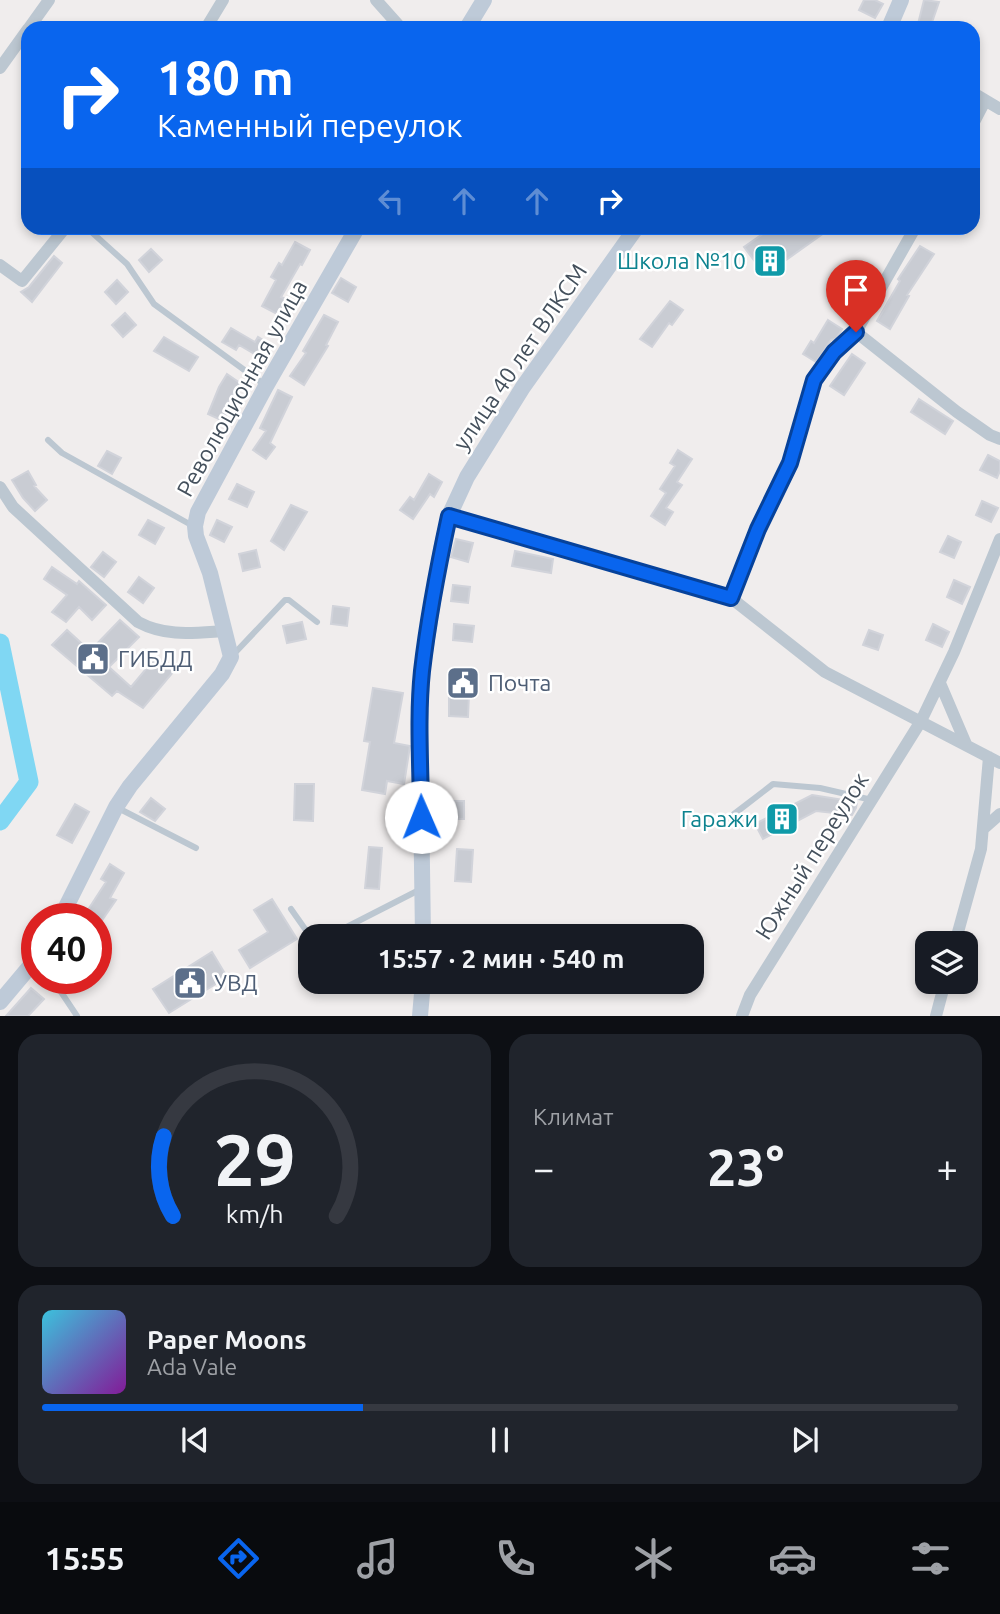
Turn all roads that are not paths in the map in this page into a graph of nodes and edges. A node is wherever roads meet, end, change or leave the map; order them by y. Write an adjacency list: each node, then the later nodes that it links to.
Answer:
1 (50, 0): 6 (street)
2 (223, 0): 7 (street)
3 (376, 0): 8 (street)
4 (484, 0): 9 (street)
5 (901, 0): 10 (street)
6 (35, 21)
7 (210, 21)
8 (395, 21)
9 (471, 21)
10 (892, 21)
11 (21, 40): 12 (street)
12 (0, 68)
13 (980, 98): 14 (street)
14 (985, 101): 15 (street); 16 (street)
15 (1000, 110)
16 (980, 111)
17 (59, 235): 22 (street)
18 (95, 235): 24 (lane)
19 (353, 235): 24 (street, Революционная улица)
20 (631, 235): 28 (street, улица 40 лет ВЛКСМ)
21 (911, 235): 23 (street)
22 (0, 265)
23 (856, 332): 25 (street); 31 (street)
24 (266, 386): 29 (street, Революционная улица)
25 (1000, 439)
26 (48, 440): 29 (lane)
27 (0, 487): 33 (street)
28 (449, 516): 31 (street); 45 (street, улица 40 лет ВЛКСМ)
29 (195, 526): 33 (street, Революционная улица)
30 (1000, 539): 35 (street, Южный переулок)
31 (731, 598): 36 (street)
32 (317, 622): 34 (lane)
33 (224, 631): 34 (street, Революционная улица)
34 (231, 657): 40 (street)
35 (940, 682): 36 (street, Южный переулок); 37 (street)
36 (921, 721): 37 (street); 39 (street, Южный переулок)
37 (966, 744): 38 (street)
38 (995, 760): 43 (street)
39 (872, 800): 41 (lane); 59 (street, Южный переулок)
40 (117, 807): 44 (lane); 46 (street)
41 (734, 814)
42 (1000, 814): 43 (street)
43 (984, 829): 51 (street)
44 (196, 848)
45 (422, 888): 49 (lane); 50 (street, улица 40 лет ВЛКСМ)
46 (68, 903)
47 (291, 909): 48 (lane)
48 (302, 924)
49 (352, 924)
50 (423, 924)
51 (958, 931)
52 (21, 980): 56 (street)
53 (62, 994): 57 (lane)
54 (422, 994): 58 (street)
55 (942, 994): 60 (street)
56 (0, 1002)
57 (77, 1016)
58 (420, 1016)
59 (742, 1016)
60 (936, 1016)

